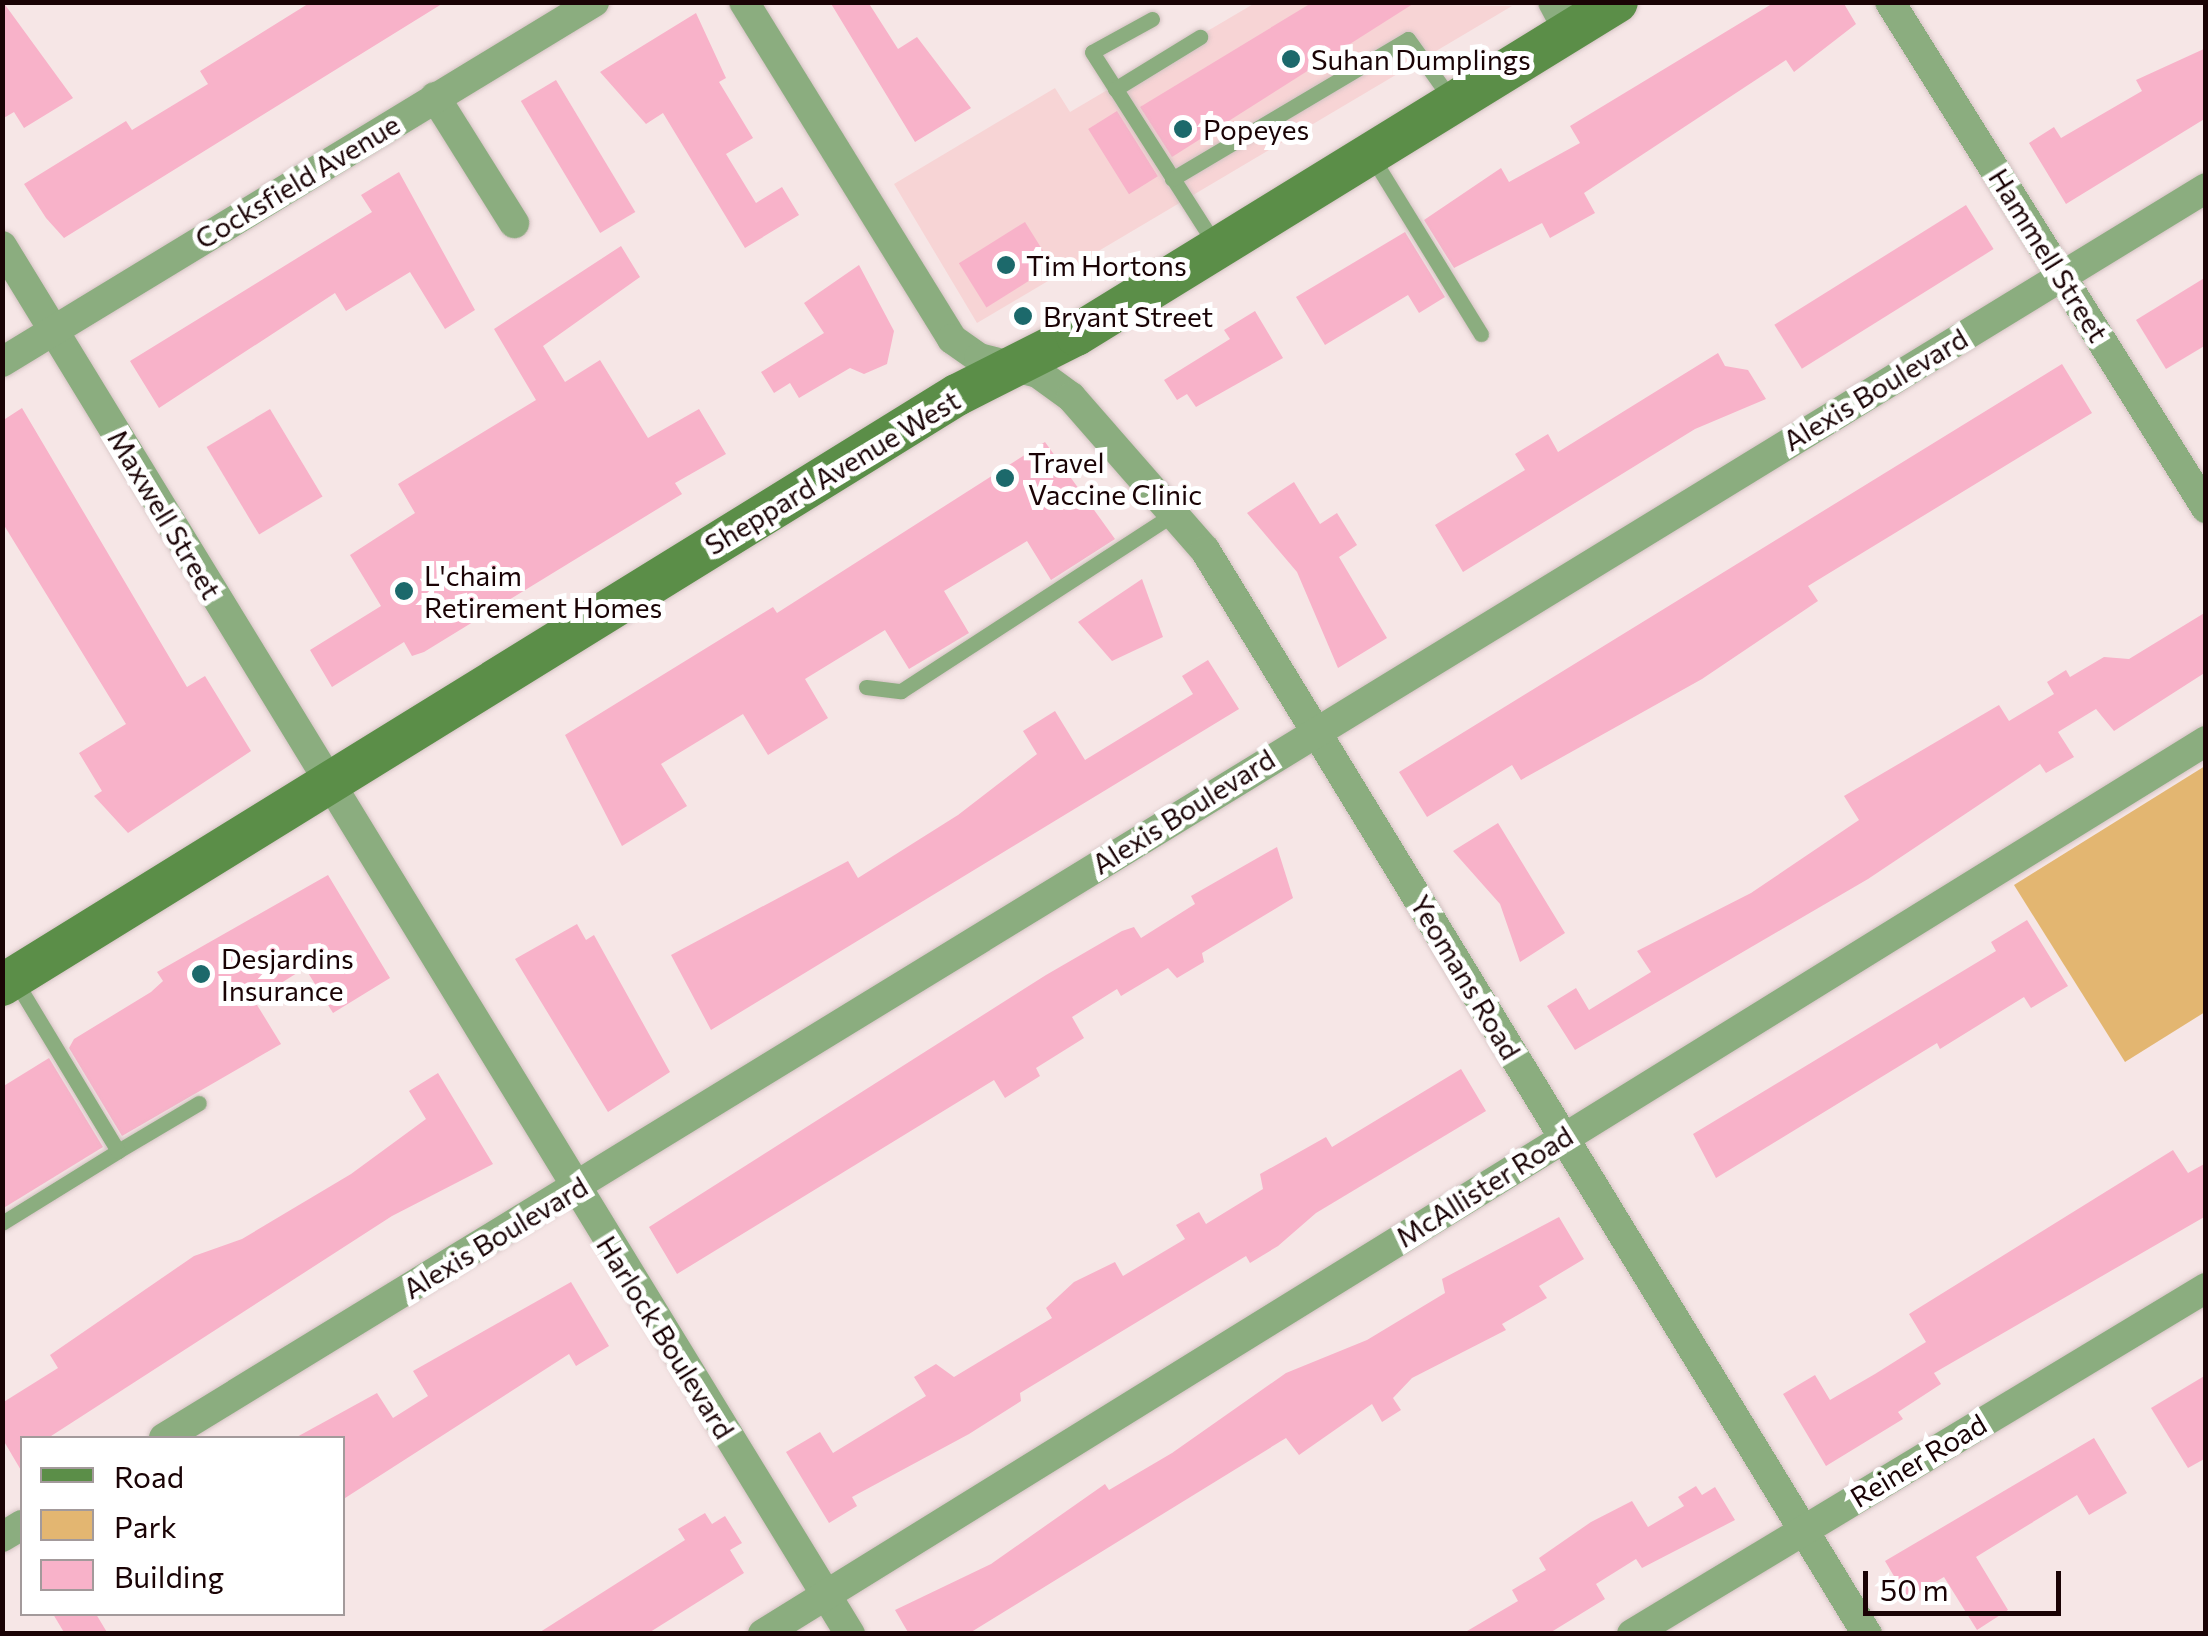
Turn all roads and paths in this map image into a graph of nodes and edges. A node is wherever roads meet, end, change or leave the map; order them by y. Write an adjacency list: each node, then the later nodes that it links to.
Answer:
1 (594, 2): 9 (street, Cocksfield Avenue)
2 (744, 2): 21 (street)
3 (1617, 2): 5 (main road, Sheppard Avenue West)
4 (1890, 2): 17 (street, Hammell Street)
5 (1561, 17): 10 (main road, Sheppard Avenue West)
6 (1152, 19): 8 (lane)
7 (1200, 37): 8 (lane)
8 (1115, 88): 12 (lane)
9 (435, 97): 14 (street); 18 (street, Cocksfield Avenue)
10 (1454, 103): 11 (main road, Sheppard Avenue West); 12 (lane)
11 (1370, 153): 16 (main road, Sheppard Avenue West); 19 (lane)
12 (1172, 179): 16 (lane)
13 (2206, 188): 17 (street, Alexis Boulevard)
14 (514, 223)
15 (2, 246): 18 (street, Maxwell Street)
16 (1217, 248): 21 (main road, Sheppard Avenue West)
17 (2062, 276): 22 (street, Hammell Street); 25 (street, Alexis Boulevard)
18 (55, 330): 20 (street, Cocksfield Avenue); 27 (street, Maxwell Street)
19 (1481, 334)
20 (2, 362)
21 (1014, 367): 23 (street, Yeomans Road); 27 (main road, Sheppard Avenue West)
22 (2206, 508)
23 (1174, 513): 24 (lane); 25 (street, Yeomans Road)
24 (866, 686)
25 (1316, 729): 30 (street, Yeomans Road); 32 (street, Alexis Boulevard)
26 (2206, 741): 30 (street, McAllister Road)
27 (326, 784): 28 (main road, Sheppard Avenue West); 32 (street, Harlock Boulevard)
28 (8, 982): 31 (lane)
29 (199, 1103): 31 (lane)
30 (1563, 1137): 36 (street, Yeomans Road); 37 (street, McAllister Road)
31 (118, 1151): 33 (lane)
32 (574, 1189): 35 (street, Alexis Boulevard); 37 (street, Harlock Boulevard)
33 (2, 1222)
34 (2206, 1288): 36 (street, Reiner Road)
35 (167, 1436)
36 (1803, 1529): 40 (street, Reiner Road); 41 (street, Yeomans Road)
37 (826, 1595): 38 (street, McAllister Road); 39 (street, Harlock Boulevard)
38 (763, 1634)
39 (850, 1634)
40 (1632, 1634)
41 (1867, 1634)

